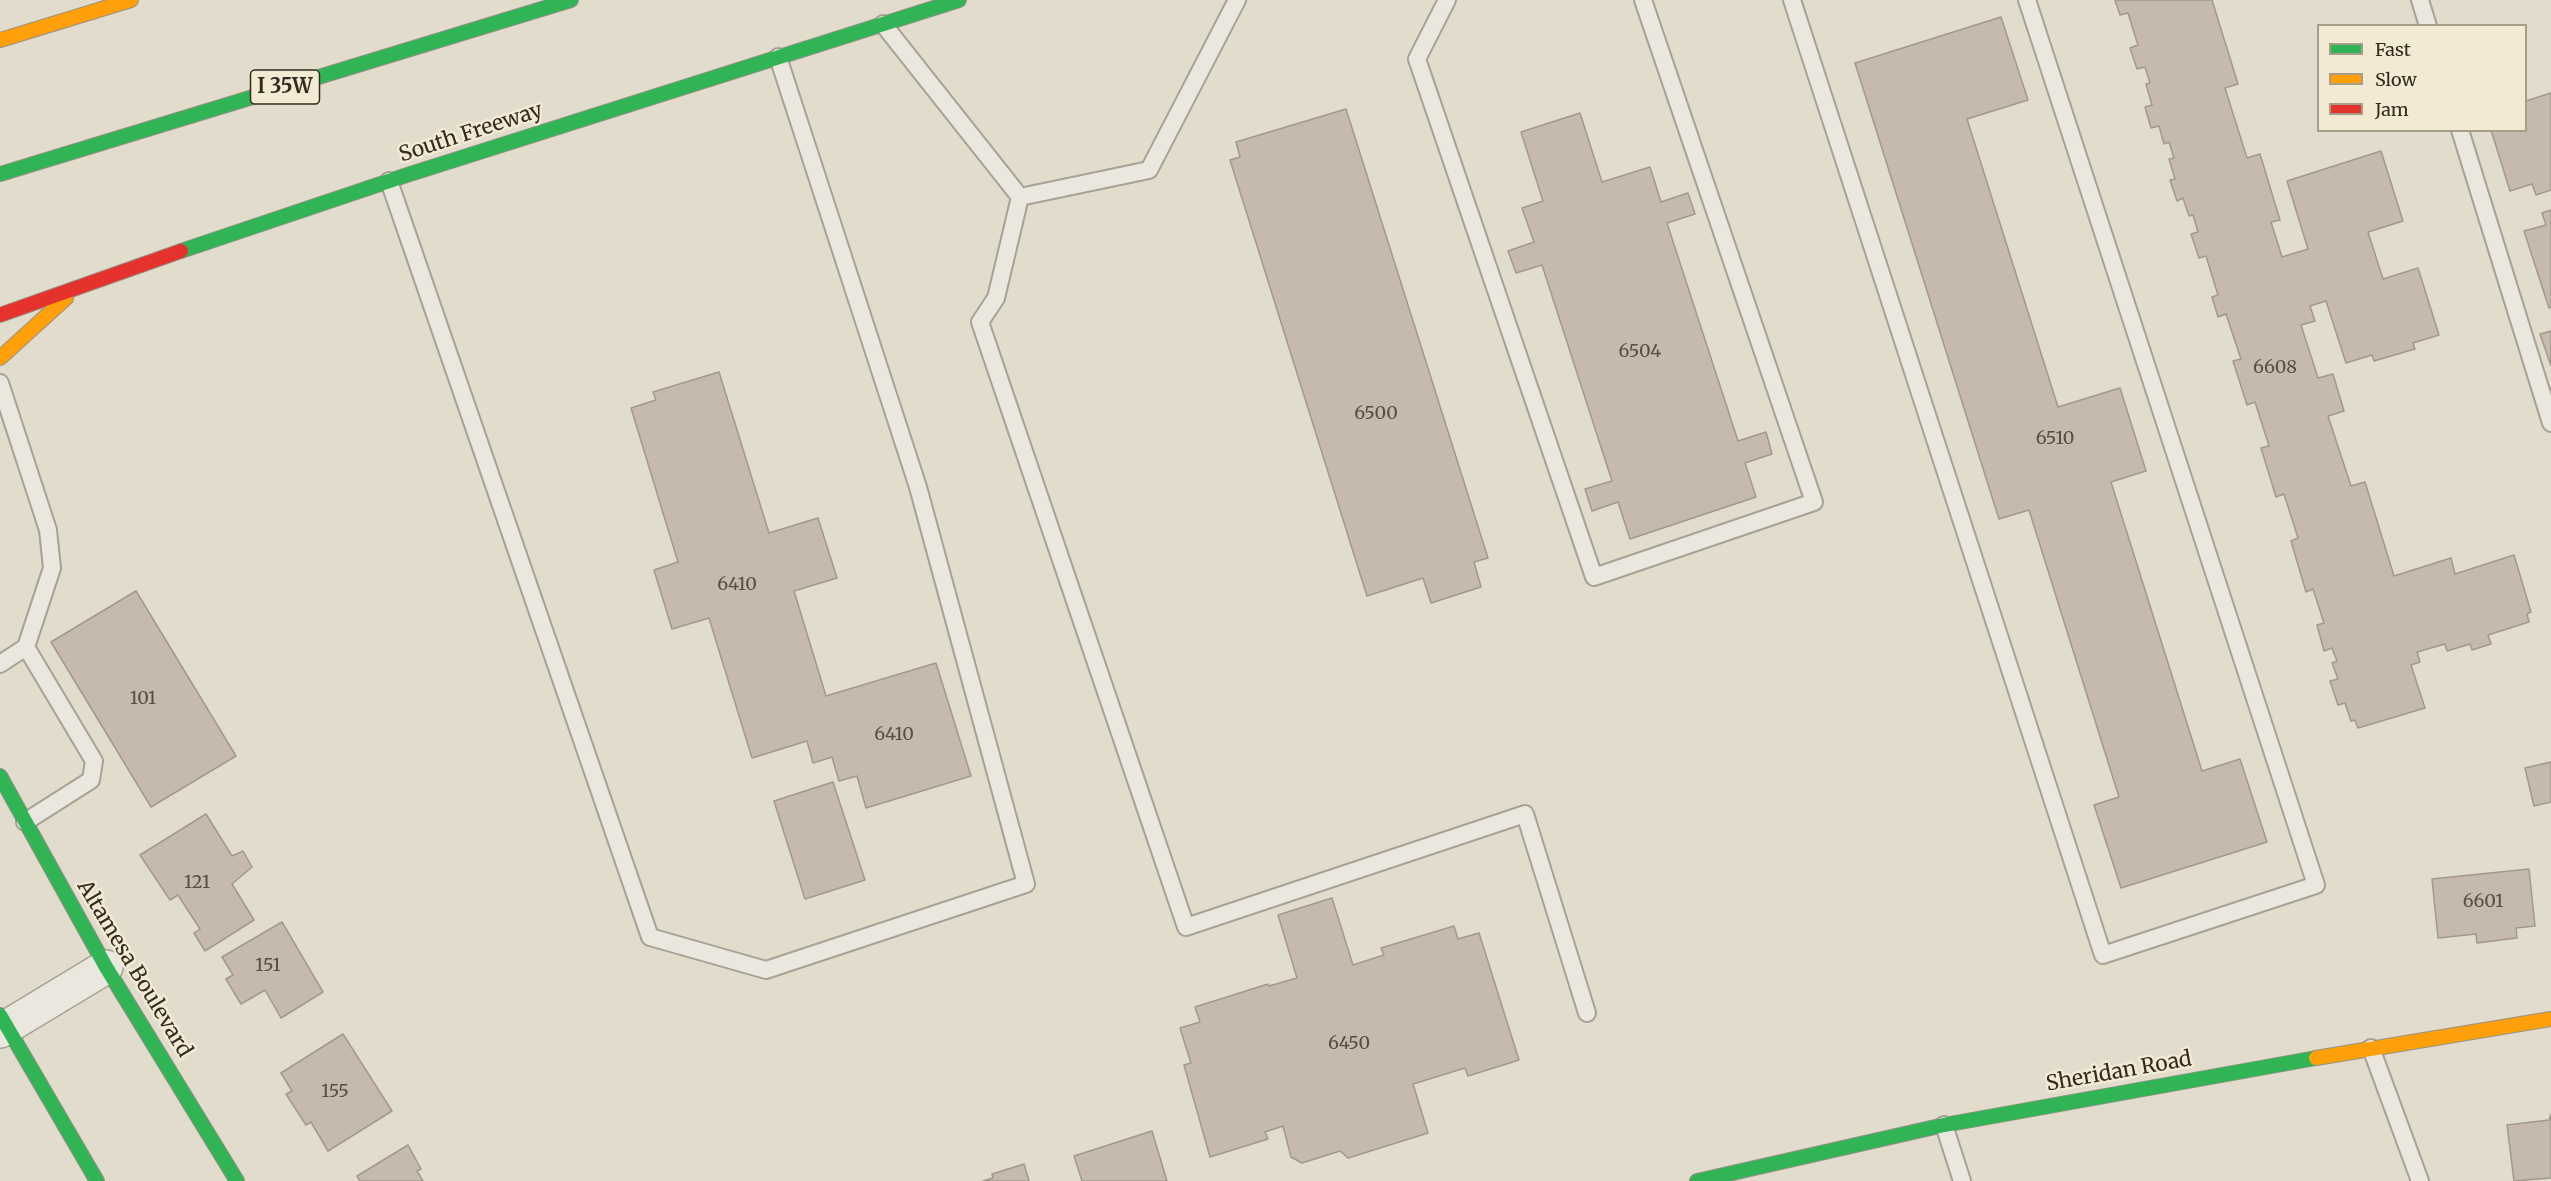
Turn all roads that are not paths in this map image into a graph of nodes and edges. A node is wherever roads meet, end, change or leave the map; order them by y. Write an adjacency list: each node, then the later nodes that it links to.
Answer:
1 (131, 0): 12 (main road)
2 (571, 0): 15 (main road, I 35W)
3 (959, 0): 10 (main road, South Freeway)
4 (1237, 0): 17 (lane)
5 (1447, 0): 6 (lane)
6 (1643, 0)
7 (1792, 0): 8 (lane)
8 (2027, 0)
9 (2420, 0): 11 (lane)
10 (883, 24): 13 (main road, South Freeway); 17 (lane)
11 (2427, 24)
12 (0, 40)
13 (778, 57): 16 (main road, South Freeway); 16 (lane)
14 (2461, 132): 23 (lane)
15 (0, 174)
16 (389, 182): 18 (main road, South Freeway)
17 (1020, 197): 29 (lane)
18 (81, 285): 19 (main road); 20 (main road, South Freeway); 21 (main road)
19 (26, 290)
20 (0, 315)
21 (0, 358)
22 (0, 383): 24 (lane)
23 (2551, 423)
24 (26, 647): 25 (lane); 27 (lane)
25 (0, 664)
26 (0, 776): 27 (main road, Altamesa Boulevard)
27 (25, 822): 28 (main road, Altamesa Boulevard)
28 (106, 967): 31 (street); 35 (main road, Altamesa Boulevard)
29 (1587, 1013)
30 (2551, 1019): 32 (main road, Sheridan Road)
31 (2, 1024): 34 (main road)
32 (2371, 1048): 33 (main road, Sheridan Road); 38 (lane)
33 (1944, 1125): 36 (main road, Sheridan Road); 37 (lane)
34 (98, 1181)
35 (237, 1181)
36 (1697, 1181)
37 (1962, 1181)
38 (2420, 1181)

